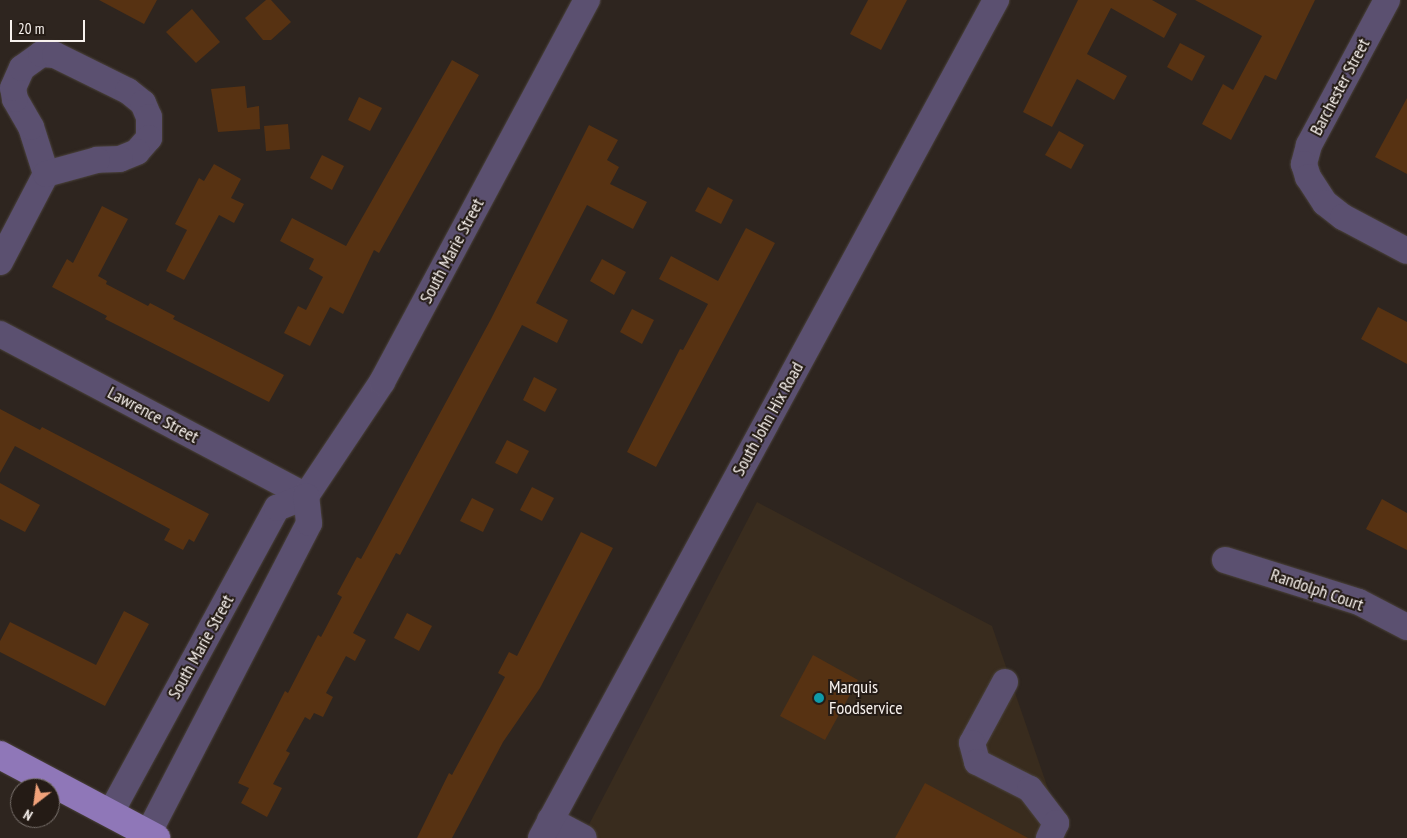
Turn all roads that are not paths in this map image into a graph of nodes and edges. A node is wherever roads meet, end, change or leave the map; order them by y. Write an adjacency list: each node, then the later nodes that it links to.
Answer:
1 (587, 0): 8 (street, South Marie Street)
2 (996, 0): 14 (street, South John Hix Road)
3 (1387, 0): 5 (street, Barchester Street)
4 (46, 174): 4 (street); 6 (street)
5 (1407, 251)
6 (0, 262)
7 (0, 334): 8 (street, Lawrence Street)
8 (306, 496): 13 (street, South Marie Street); 15 (street)
9 (1225, 560): 10 (street, Randolph Court)
10 (1407, 627)
11 (1005, 682): 17 (street)
12 (0, 755): 13 (main road)
13 (110, 814): 15 (main road)
14 (546, 829): 16 (street)
15 (152, 836)
16 (584, 838)
17 (1049, 838)

